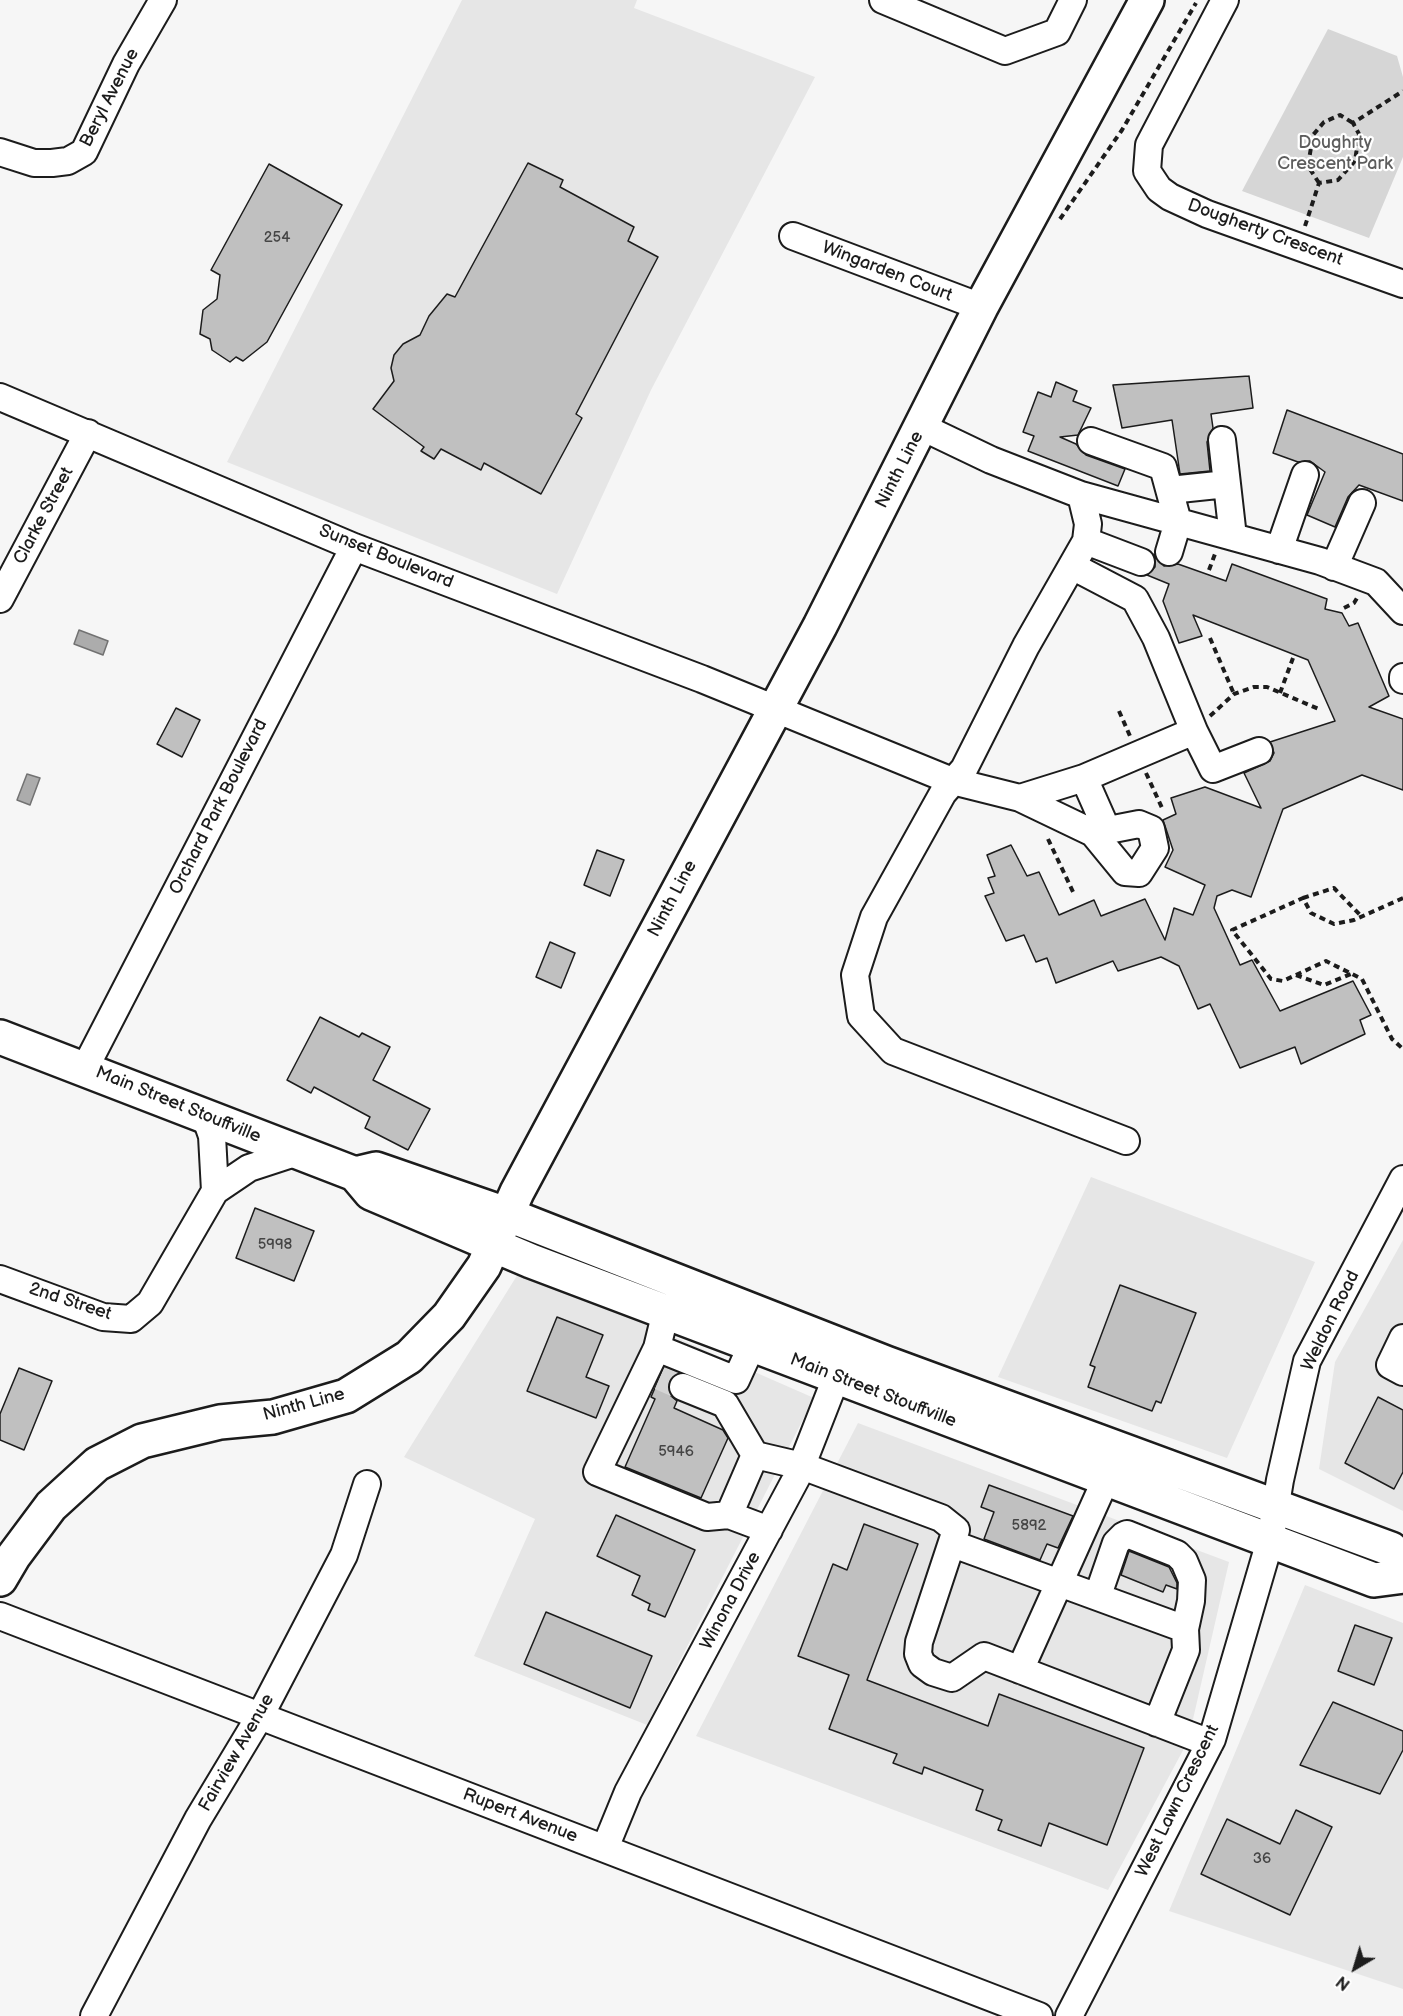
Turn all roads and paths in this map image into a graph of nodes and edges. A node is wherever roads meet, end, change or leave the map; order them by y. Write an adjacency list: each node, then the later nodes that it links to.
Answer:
1 (163, 0): 9 (street, Beryl Avenue)
2 (883, 0): 3 (street)
3 (1073, 0)
4 (1147, 0): 15 (main road, Ninth Line)
5 (1198, 0): 11 (path)
6 (1226, 0): 13 (street, Dougherty Crescent)
7 (1403, 91): 8 (path)
8 (1353, 123): 10 (path); 10 (path)
9 (0, 152)
10 (1319, 183): 13 (path)
11 (1054, 227)
12 (793, 236): 15 (street, Wingarden Court)
13 (1299, 247): 14 (street, Dougherty Crescent)
14 (1403, 284)
15 (981, 307): 17 (main road, Ninth Line)
16 (0, 397): 18 (street, Sunset Boulevard)
17 (922, 427): 24 (street); 41 (main road, Ninth Line)
18 (88, 433): 29 (street, Sunset Boulevard); 35 (street, Clarke Street)
19 (1222, 440): 22 (street)
20 (1091, 441): 23 (street)
21 (1305, 476): 30 (street)
22 (1227, 484): 23 (street); 27 (street)
23 (1170, 490): 26 (street)
24 (1081, 495): 26 (street); 28 (street)
25 (1362, 503): 34 (street)
26 (1178, 522): 27 (street); 31 (street)
27 (1233, 537): 30 (street)
28 (1086, 541): 32 (street); 33 (street)
29 (354, 547): 41 (street, Sunset Boulevard); 57 (street, Orchard Park Boulevard)
30 (1279, 550): 34 (street)
31 (1169, 552)
32 (1141, 562)
33 (1072, 566): 43 (street); 46 (street)
34 (1334, 567): 36 (street)
35 (0, 599)
36 (1401, 604)
37 (1210, 638): 40 (path)
38 (1293, 658): 39 (path)
39 (1280, 693): 40 (path); 42 (path)
40 (1234, 694): 43 (path)
41 (775, 708): 46 (street, Sunset Boulevard); 64 (main road, Ninth Line)
42 (1321, 710)
43 (1194, 730): 44 (street); 45 (street)
44 (1258, 751)
45 (1084, 778): 47 (street); 47 (street, Sunset Boulevard)
46 (952, 781): 47 (street, Sunset Boulevard); 59 (street)
47 (1020, 798)
48 (1048, 839): 49 (path)
49 (1074, 894)
50 (1303, 898): 52 (path); 52 (path); 54 (path)
51 (1403, 898): 52 (path)
52 (1362, 917)
53 (1351, 974): 54 (path); 54 (path); 56 (path)
54 (1296, 975)
55 (0, 1037): 57 (main road, Main Street Stouffville)
56 (1403, 1048)
57 (85, 1068): 58 (main road, Main Street Stouffville)
58 (205, 1116): 60 (main road, Main Street Stouffville); 63 (street)
59 (1126, 1141)
60 (298, 1152): 61 (main road, Main Street Stouffville); 63 (street, 2nd Street)
61 (354, 1174): 64 (main road, Main Street Stouffville); 65 (main road, Main Street Stouffville)
62 (1403, 1179): 80 (street, Weldon Road)
63 (215, 1191): 66 (street, 2nd Street)
64 (506, 1214): 65 (main road, Ninth Line); 71 (main road, Main Street Stouffville)
65 (492, 1245): 67 (main road, Main Street Stouffville); 87 (main road, Ninth Line)
66 (0, 1279)
67 (666, 1311): 69 (main road, Main Street Stouffville); 70 (street)
68 (1403, 1338): 72 (street)
69 (752, 1345): 71 (main road, Main Street Stouffville); 73 (street)
70 (657, 1348): 73 (street); 81 (street)
71 (842, 1363): 77 (street, Winona Drive); 78 (main road, Main Street Stouffville); 80 (main road, Main Street Stouffville)
72 (1403, 1372)
73 (736, 1380): 75 (street)
74 (680, 1394): 75 (street)
75 (725, 1404): 76 (street)
76 (755, 1455): 77 (street); 81 (street)
77 (802, 1466): 82 (street, Winona Drive); 84 (street)
78 (1106, 1479): 83 (main road, Main Street Stouffville); 88 (street)
79 (367, 1484): 93 (street, Fairview Avenue)
80 (1275, 1507): 83 (street, Weldon Road); 85 (main road, Main Street Stouffville)
81 (729, 1515): 82 (street)
82 (769, 1530): 96 (street, Winona Drive)
83 (1270, 1541): 86 (main road, Main Street Stouffville); 95 (street, West Lawn Crescent)
84 (953, 1544): 88 (street); 92 (street)
85 (1403, 1561)
86 (1403, 1576)
87 (0, 1579)
88 (1060, 1581): 89 (street); 92 (street)
89 (1098, 1595): 91 (street); 91 (street)
90 (0, 1616): 93 (street, Rupert Avenue)
91 (1185, 1629): 94 (street)
92 (1020, 1670): 94 (street)
93 (260, 1716): 96 (street, Rupert Avenue); 97 (street, Fairview Avenue)
94 (1157, 1723): 95 (street)
95 (1210, 1743): 99 (street, West Lawn Crescent)
96 (604, 1848): 98 (street, Rupert Avenue)
97 (94, 2016)
98 (1039, 2016)
99 (1069, 2016)

